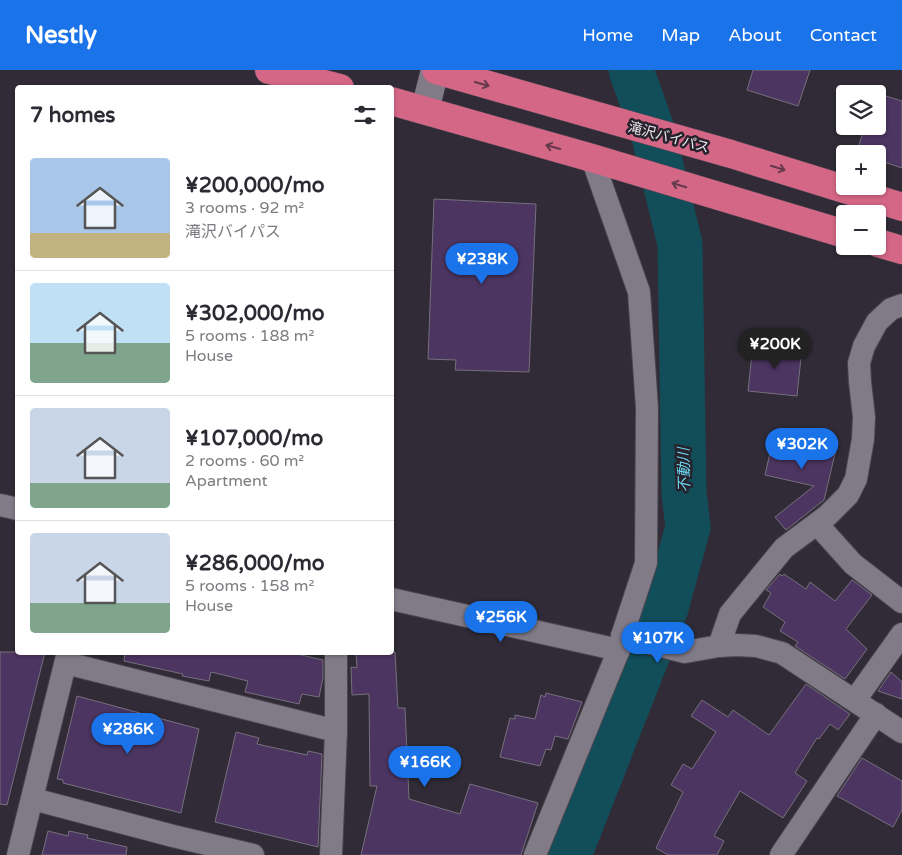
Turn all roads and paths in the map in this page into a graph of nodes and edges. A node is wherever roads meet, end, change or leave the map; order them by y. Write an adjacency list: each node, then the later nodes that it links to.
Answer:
1 (269, 70): 3 (highway)
2 (435, 70): 5 (street); 7 (highway, 滝沢バイパス, one-way to 7)
3 (328, 85)
4 (394, 102): 5 (highway)
5 (425, 110): 6 (highway, one-way to 5)
6 (604, 162): 8 (highway, one-way to 6); 18 (street)
7 (902, 207)
8 (836, 231)
9 (886, 245): 10 (highway)
10 (902, 250)
11 (902, 305): 14 (street)
12 (0, 505): 13 (street)
13 (15, 508)
14 (817, 524): 16 (street); 19 (street)
15 (394, 599): 18 (street)
16 (902, 602)
17 (902, 634): 22 (street)
18 (627, 643): 19 (street); 32 (street)
19 (720, 646): 22 (street)
20 (336, 655): 24 (street)
21 (67, 658): 24 (street); 26 (street)
22 (855, 700): 23 (street)
23 (876, 714): 25 (street); 28 (street)
24 (336, 731): 31 (street)
25 (902, 732)
26 (33, 799): 27 (street); 29 (street)
27 (171, 846): 30 (street)
28 (788, 851)
29 (18, 855)
30 (253, 855)
31 (331, 855)
32 (535, 855)

